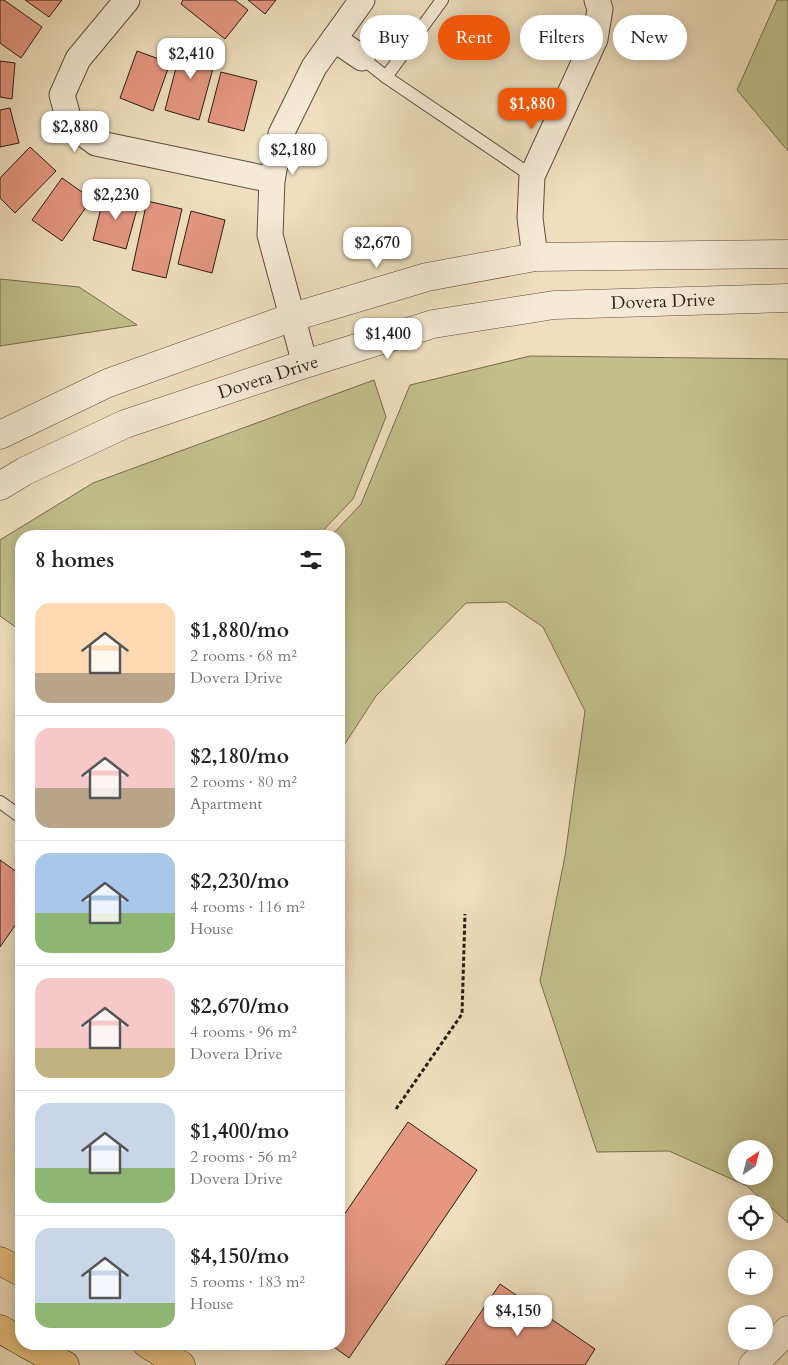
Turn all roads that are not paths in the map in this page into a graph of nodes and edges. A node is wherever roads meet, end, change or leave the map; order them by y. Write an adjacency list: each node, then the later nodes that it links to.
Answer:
1 (127, 0): 10 (street)
2 (362, 0): 5 (street)
3 (442, 0): 8 (lane)
4 (597, 0): 9 (street)
5 (334, 39): 6 (street); 10 (street)
6 (360, 57)
7 (365, 60): 8 (lane)
8 (386, 77): 9 (lane)
9 (532, 176): 12 (street)
10 (272, 180): 14 (street)
11 (788, 254): 12 (street)
12 (535, 257): 14 (street)
13 (788, 298): 15 (street, Dovera Drive)
14 (293, 317): 15 (street); 16 (street)
15 (305, 364): 17 (street, Dovera Drive)
16 (0, 435)
17 (0, 486)
18 (0, 802): 19 (lane)
19 (15, 813)
20 (0, 1261): 21 (main road)
21 (15, 1269)
22 (0, 1330): 24 (main road)
23 (788, 1330): 29 (street)
24 (15, 1338)
25 (37, 1350): 27 (main road)
26 (157, 1350): 28 (main road)
27 (65, 1365)
28 (181, 1365)
29 (753, 1365)

